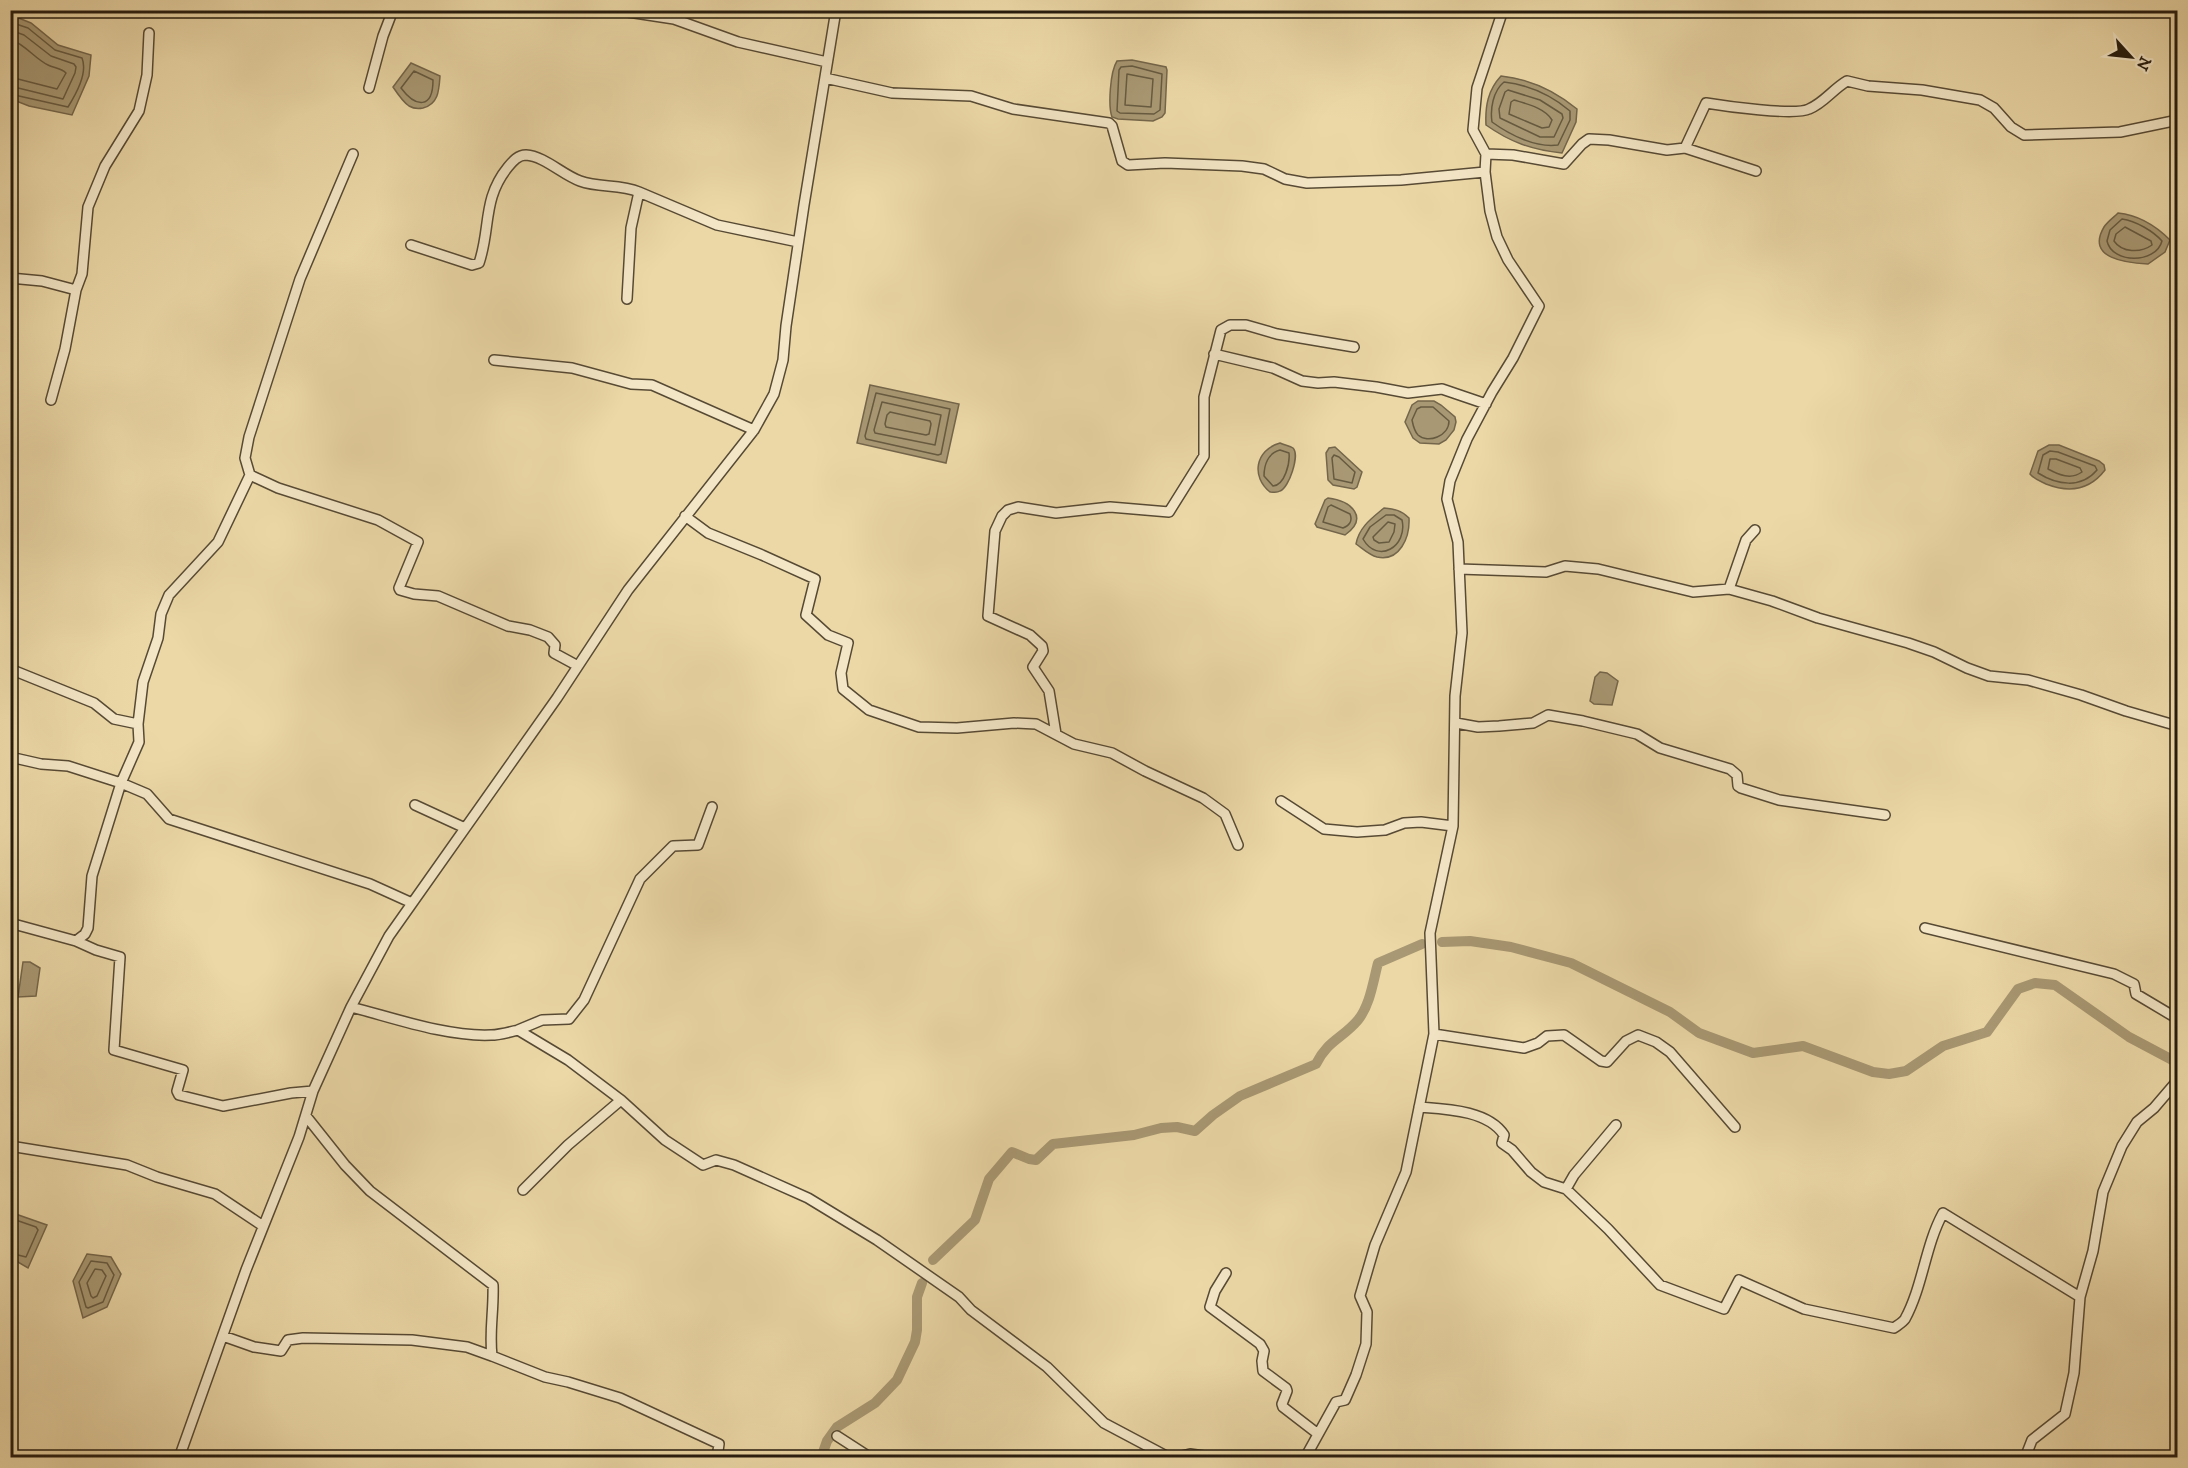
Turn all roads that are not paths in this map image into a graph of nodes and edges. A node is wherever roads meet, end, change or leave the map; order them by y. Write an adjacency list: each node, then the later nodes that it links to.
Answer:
1 (393, 10): 8 (street)
2 (615, 10): 6 (street)
3 (836, 10): 6 (street)
4 (1503, 10): 12 (street)
5 (149, 33): 19 (street)
6 (828, 62): 7 (street)
7 (825, 78): 14 (street); 16 (street)
8 (369, 88)
9 (2178, 120): 10 (street)
10 (1685, 148): 12 (street); 13 (street)
11 (353, 154): 27 (street)
12 (1486, 154): 14 (street)
13 (1756, 171)
14 (1485, 172): 25 (street)
15 (639, 192): 16 (street); 17 (street); 20 (street)
16 (798, 242): 26 (street)
17 (411, 245)
18 (10, 278): 19 (street)
19 (76, 290): 24 (street)
20 (627, 299)
21 (1354, 347): 22 (street)
22 (1214, 354): 25 (street); 37 (street)
23 (494, 360): 26 (street)
24 (51, 400)
25 (1486, 404): 30 (street)
26 (754, 430): 28 (street)
27 (250, 475): 32 (street); 35 (street)
28 (685, 516): 32 (street); 37 (street)
29 (1755, 530): 31 (street)
30 (1459, 569): 31 (street); 34 (street)
31 (1729, 590): 36 (street)
32 (578, 666): 45 (street)
33 (10, 669): 35 (street)
34 (1456, 723): 43 (street); 44 (street)
35 (138, 724): 39 (street)
36 (2178, 726)
37 (1056, 734): 46 (street)
38 (10, 758): 39 (street)
39 (121, 783): 47 (street); 50 (street)
40 (1281, 801): 44 (street)
41 (415, 805): 45 (street)
42 (712, 807): 53 (street)
43 (1884, 815)
44 (1453, 826): 54 (street)
45 (465, 828): 47 (street)
46 (1238, 845)
47 (412, 903): 51 (street)
48 (10, 923): 50 (street)
49 (1924, 928): 52 (street)
50 (76, 941): 56 (street)
51 (351, 1007): 53 (street); 56 (street)
52 (2178, 1019)
53 (518, 1030): 57 (street)
54 (1434, 1034): 58 (street); 61 (street)
55 (2178, 1080): 67 (street)
56 (313, 1091): 59 (street)
57 (621, 1100): 63 (street); 75 (street)
58 (1419, 1107): 64 (street); 70 (street)
59 (306, 1116): 65 (street); 69 (street)
60 (1616, 1125): 64 (street)
61 (1735, 1127)
62 (10, 1146): 65 (street)
63 (523, 1190)
64 (1566, 1190): 67 (street)
65 (263, 1226): 68 (street)
66 (1226, 1273): 70 (street)
67 (2080, 1297): 78 (street)
68 (222, 1336): 69 (street); 72 (street)
69 (492, 1356): 73 (street)
70 (1318, 1434): 77 (street)
71 (837, 1436): 74 (street)
72 (179, 1458)
73 (717, 1458)
74 (871, 1458)
75 (1172, 1458): 76 (street)
76 (1218, 1458)
77 (1305, 1458)
78 (2025, 1458)

